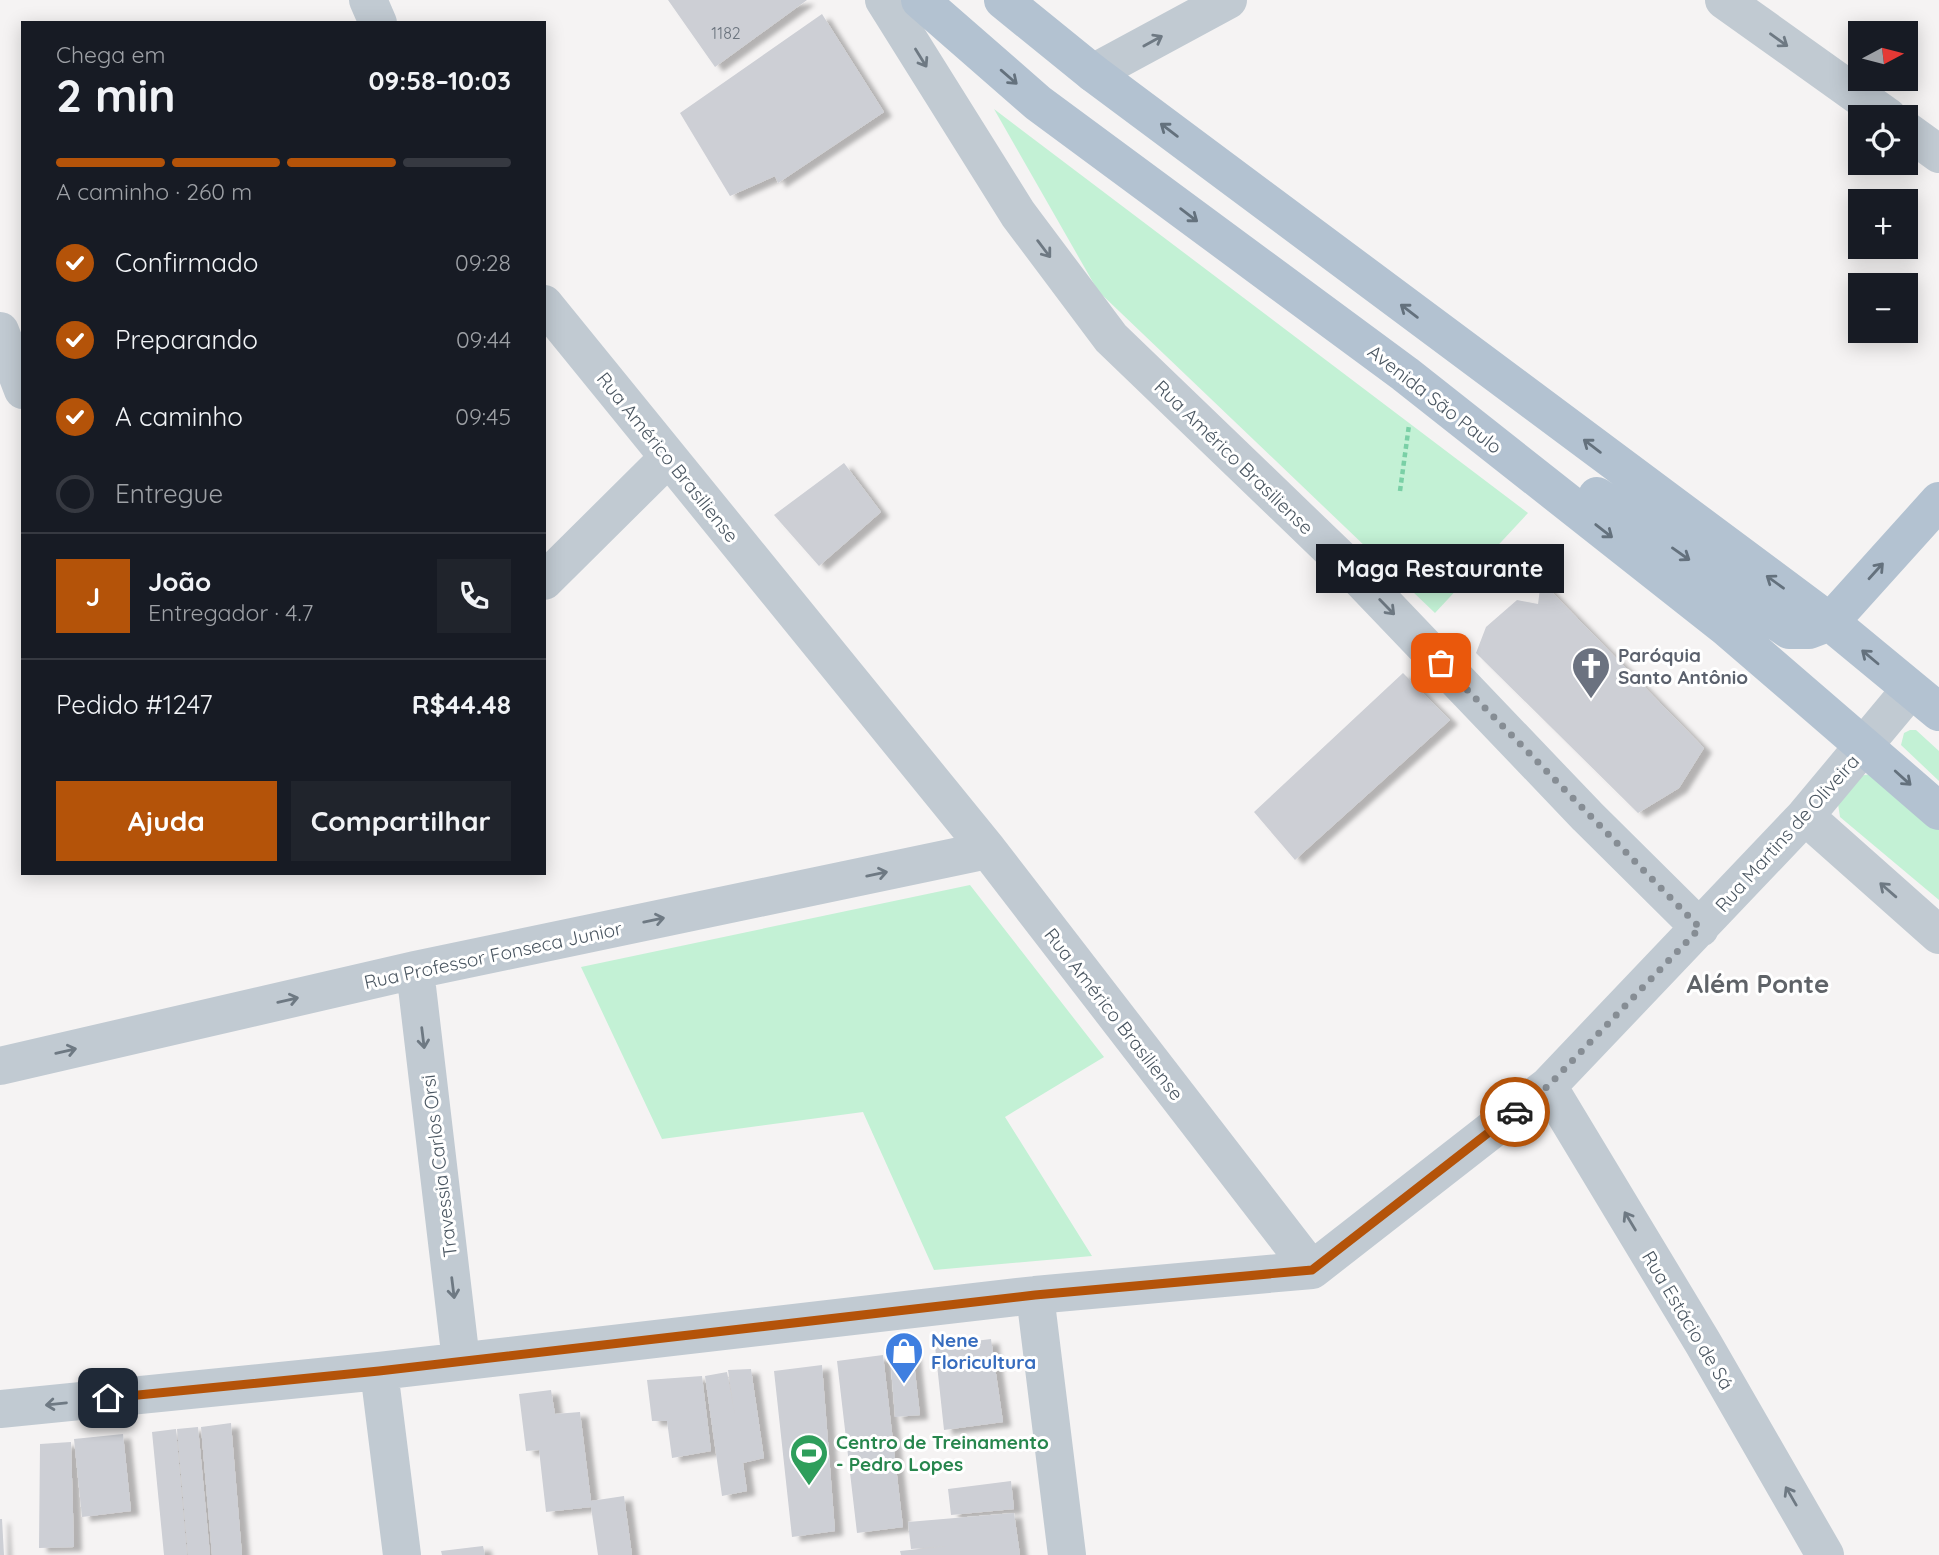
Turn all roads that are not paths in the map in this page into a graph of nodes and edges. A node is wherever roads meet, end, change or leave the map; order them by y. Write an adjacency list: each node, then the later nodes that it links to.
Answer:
1 (368, 0): 7 (street)
2 (884, 0): 25 (street, Rua Américo Brasiliense, one-way to 25)
3 (920, 0): 15 (main road, Avenida São Paulo, one-way to 15)
4 (1003, 0): 8 (main road)
5 (1228, 0): 8 (street, one-way to 5)
6 (1724, 0): 9 (street, one-way to 9)
7 (377, 21)
8 (1093, 73): 19 (main road, one-way to 8)
9 (1871, 105)
10 (1918, 139): 11 (street)
11 (1939, 154)
12 (546, 306): 16 (street, Rua Américo Brasiliense)
13 (8, 348): 14 (street)
14 (21, 384)
15 (1496, 446): 19 (main road, one-way to 19); 21 (main road, Avenida São Paulo, one-way to 21)
16 (668, 458): 18 (street); 24 (street, Rua Américo Brasiliense)
17 (1939, 501): 19 (main road, one-way to 17)
18 (546, 579)
19 (1830, 622): 20 (main road, one-way to 19)
20 (1925, 701): 21 (street, Rua Martins de Oliveira)
21 (1866, 745): 22 (main road, Avenida São Paulo, one-way to 22); 23 (street, Rua Martins de Oliveira)
22 (1939, 811)
23 (1805, 816): 25 (street, Rua Martins de Oliveira); 26 (street, one-way to 23)
24 (988, 850): 27 (street, Rua Professor Fonseca Junior, one-way to 24); 30 (street, Rua Américo Brasiliense)
25 (1700, 928): 29 (street, Rua Martins de Oliveira)
26 (1939, 935)
27 (415, 970): 28 (street, Rua Professor Fonseca Junior, one-way to 27); 32 (street, Travessia Carlos Orsi, one-way to 32)
28 (0, 1066)
29 (1548, 1086): 30 (street, Rua Martins de Oliveira); 37 (street, Rua Estácio de Sá, one-way to 29)
30 (1312, 1270): 31 (street)
31 (1035, 1295): 32 (street); 36 (street)
32 (461, 1361): 33 (street)
33 (379, 1371): 34 (street, one-way to 34); 35 (street)
34 (0, 1409)
35 (402, 1555)
36 (1067, 1555)
37 (1825, 1555)

